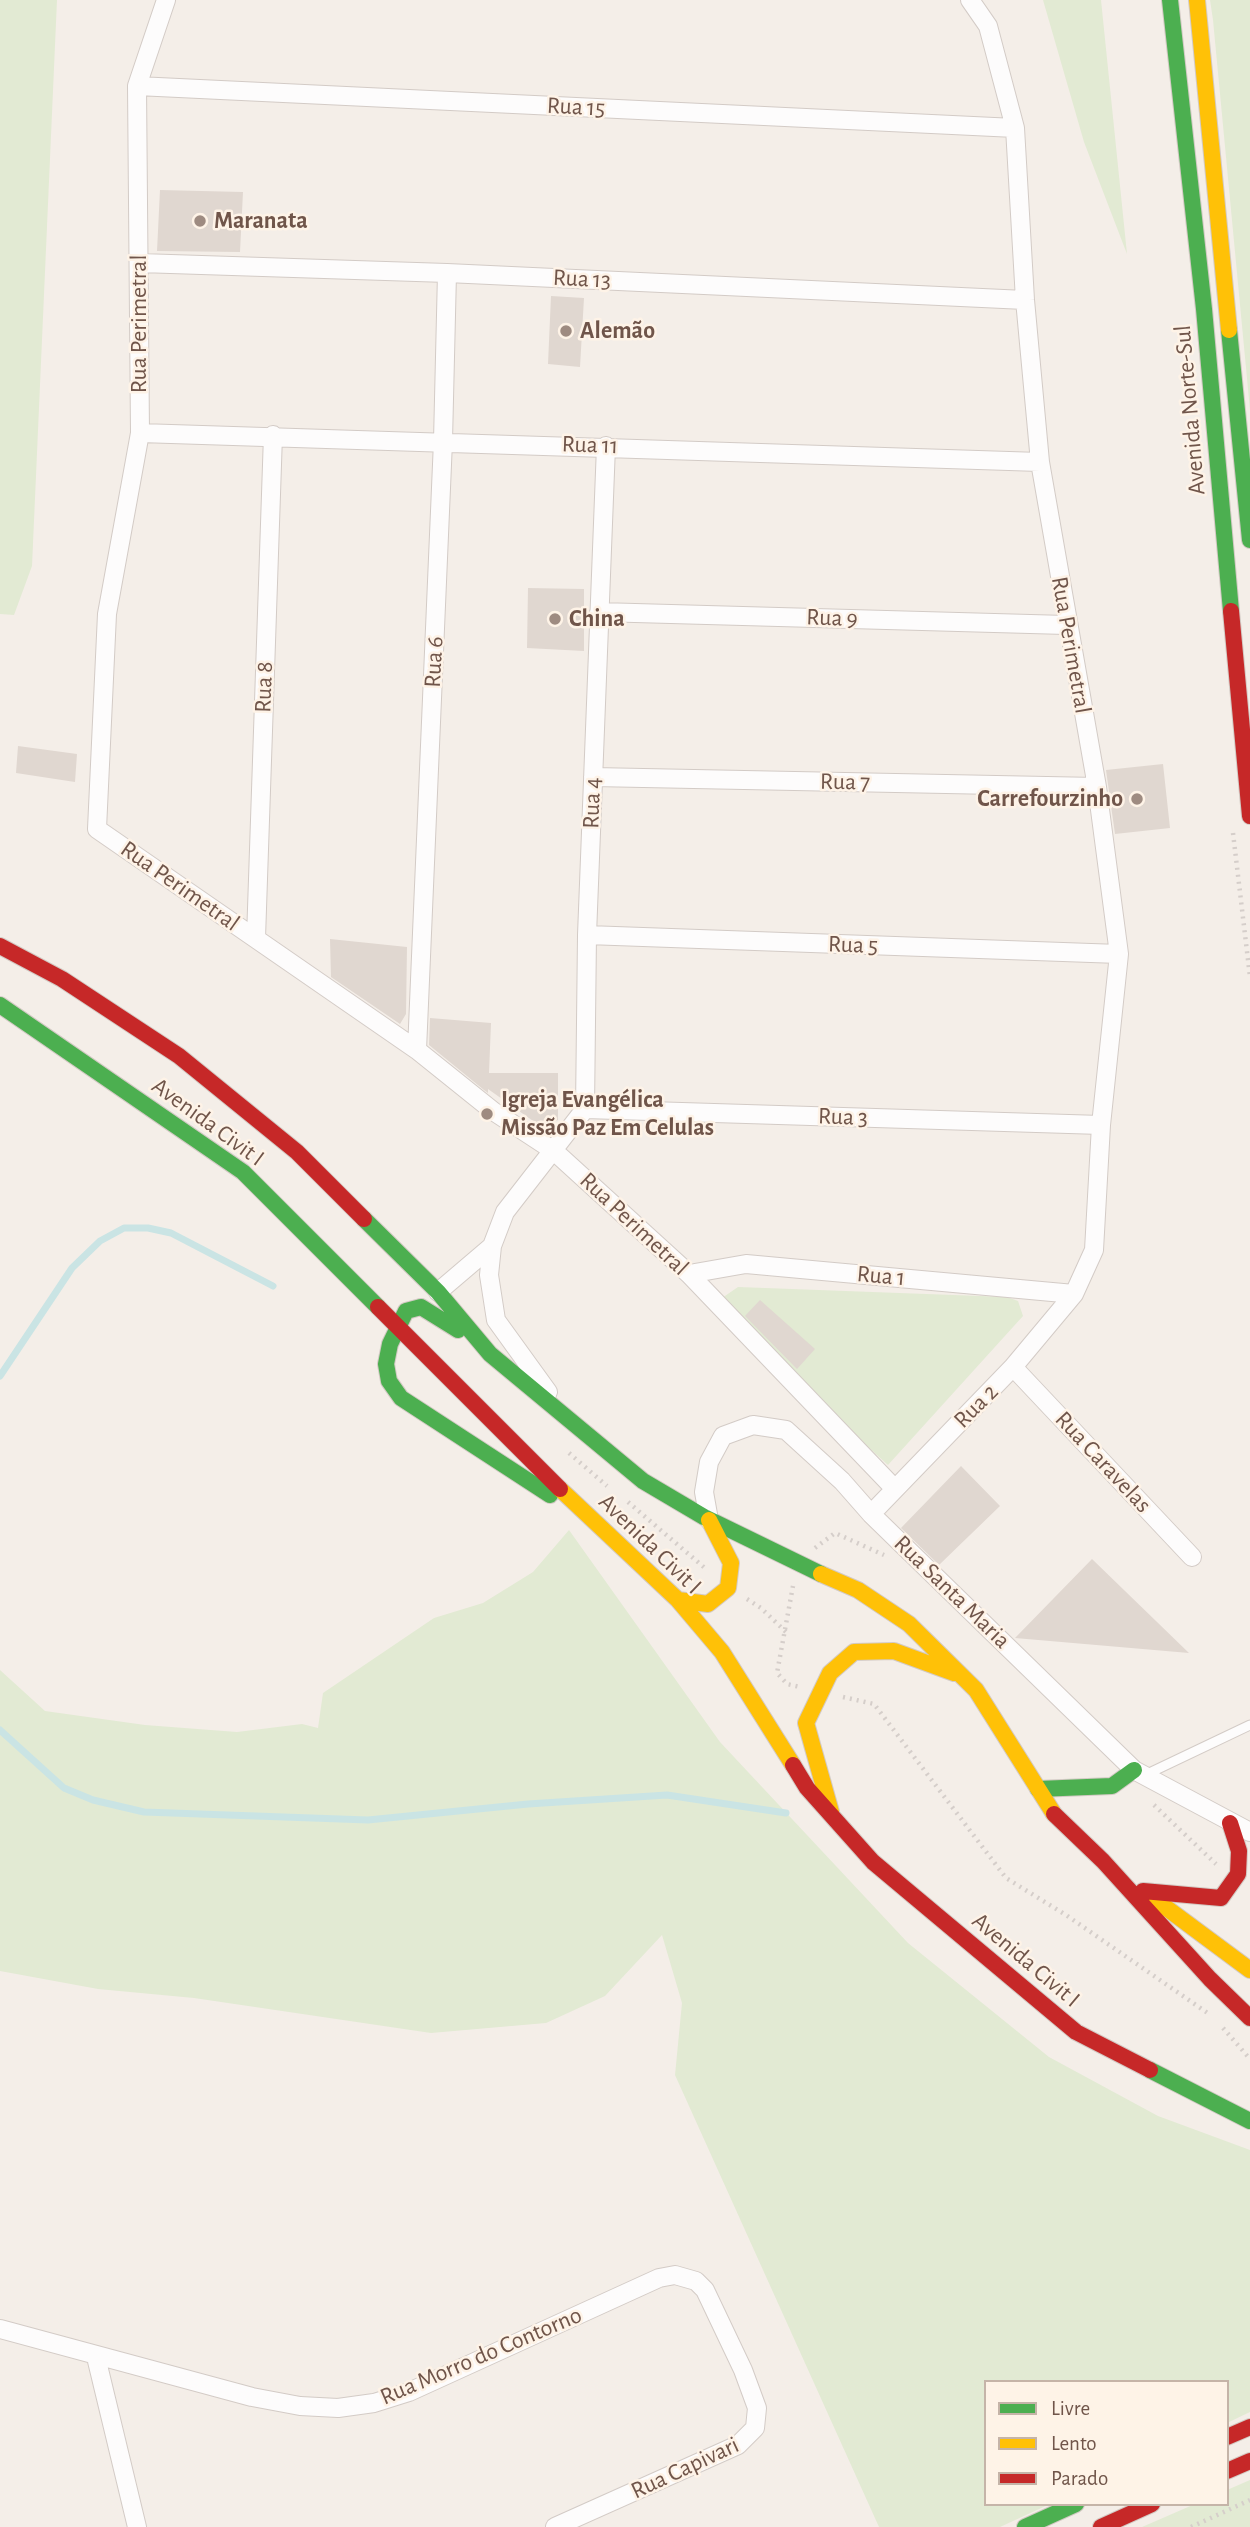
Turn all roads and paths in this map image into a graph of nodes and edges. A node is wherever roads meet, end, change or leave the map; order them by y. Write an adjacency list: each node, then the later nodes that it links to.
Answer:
1 (166, 0): 5 (street, Rua Perimetral)
2 (970, 0): 6 (street, Rua Perimetral)
3 (1170, 0): 20 (main road, Avenida Norte-Sul)
4 (1197, 0): 15 (main road, Avenida Norte-Sul)
5 (137, 86): 6 (street, Rua 15); 7 (street, Rua Perimetral)
6 (1015, 128): 9 (street, Rua Perimetral)
7 (140, 263): 8 (street, Rua 13); 10 (street, Rua Perimetral)
8 (447, 273): 9 (street, Rua 13); 12 (street, Rua 6)
9 (1025, 300): 14 (street, Rua Perimetral)
10 (140, 433): 11 (street, Rua 11); 22 (street, Rua Perimetral)
11 (273, 435): 12 (street, Rua 11); 22 (street, Rua 8)
12 (443, 441): 13 (street, Rua 11); 26 (street, Rua 6)
13 (606, 446): 14 (street, Rua 11); 16 (street, Rua 4)
14 (1040, 462): 17 (street, Rua Perimetral)
15 (1250, 540)
16 (599, 612): 17 (street, Rua 9); 18 (street, Rua 4)
17 (1066, 625): 19 (street, Rua Perimetral)
18 (593, 777): 19 (street, Rua 7); 21 (street, Rua 4)
19 (1097, 787): 24 (street, Rua Perimetral)
20 (1250, 816)
21 (587, 935): 24 (street, Rua 5); 27 (street, Rua 4)
22 (256, 938): 26 (street, Rua Perimetral)
23 (0, 946): 32 (main road, Avenida Civit I)
24 (1119, 954): 28 (street, Rua Perimetral)
25 (0, 1005): 34 (main road, Avenida Civit I)
26 (417, 1050): 29 (street, Rua Perimetral)
27 (585, 1109): 28 (street, Rua 3); 29 (street)
28 (1101, 1125): 33 (street, Rua Perimetral)
29 (554, 1151): 30 (street); 31 (street, Rua Perimetral)
30 (492, 1246): 32 (street); 37 (street)
31 (689, 1274): 33 (street, Rua 1); 39 (street, Rua Perimetral)
32 (438, 1293): 35 (main road, Avenida Civit I)
33 (1074, 1294): 36 (street, Rua 2)
34 (399, 1326): 35 (main road); 44 (main road, Avenida Civit I); 44 (main road)
35 (490, 1354): 37 (main road, Avenida Civit I)
36 (1013, 1367): 39 (street, Rua 2); 45 (street, Rua Caravelas)
37 (567, 1419): 43 (main road, Avenida Civit I)
38 (576, 1461): 40 (path)
39 (894, 1488): 42 (street, Rua 2)
40 (615, 1492)
41 (625, 1500): 46 (path)
42 (871, 1514): 43 (street, Rua Santa Maria); 51 (street, Rua Santa Maria)
43 (709, 1520): 46 (main road); 49 (main road, Avenida Civit I)
44 (608, 1537): 47 (main road, Avenida Civit I)
45 (1192, 1557)
46 (728, 1588): 47 (main road); 48 (path)
47 (678, 1600): 53 (main road, Avenida Civit I)
48 (786, 1632)
49 (962, 1676): 52 (main road, Avenida Civit I); 53 (main road)
50 (1250, 1725): 51 (lane)
51 (1140, 1773): 52 (main road); 54 (street, Rua Santa Maria)
52 (1038, 1789): 56 (main road, Avenida Civit I)
53 (832, 1817): 62 (main road, Avenida Civit I)
54 (1230, 1823): 55 (street, Rua Santa Maria); 59 (main road)
55 (1250, 1832)
56 (1103, 1861): 58 (main road); 61 (main road)
57 (1250, 1884): 59 (main road)
58 (1143, 1891): 59 (main road); 60 (main road)
59 (1221, 1898)
60 (1250, 1970)
61 (1250, 2018)
62 (1250, 2121)
63 (0, 2329): 64 (street, Rua Morro do Contorno)
64 (96, 2357): 65 (street, Rua Morro do Contorno); 73 (street)
65 (743, 2370): 74 (street, Rua Capivari)
66 (1250, 2427): 67 (main road)
67 (1229, 2436)
68 (1250, 2461): 69 (main road)
69 (1229, 2470)
70 (1250, 2500): 77 (path)
71 (1072, 2506): 75 (main road)
72 (1148, 2506): 76 (main road)
73 (137, 2527)
74 (555, 2527)
75 (1025, 2527)
76 (1101, 2527)
77 (1191, 2527)

